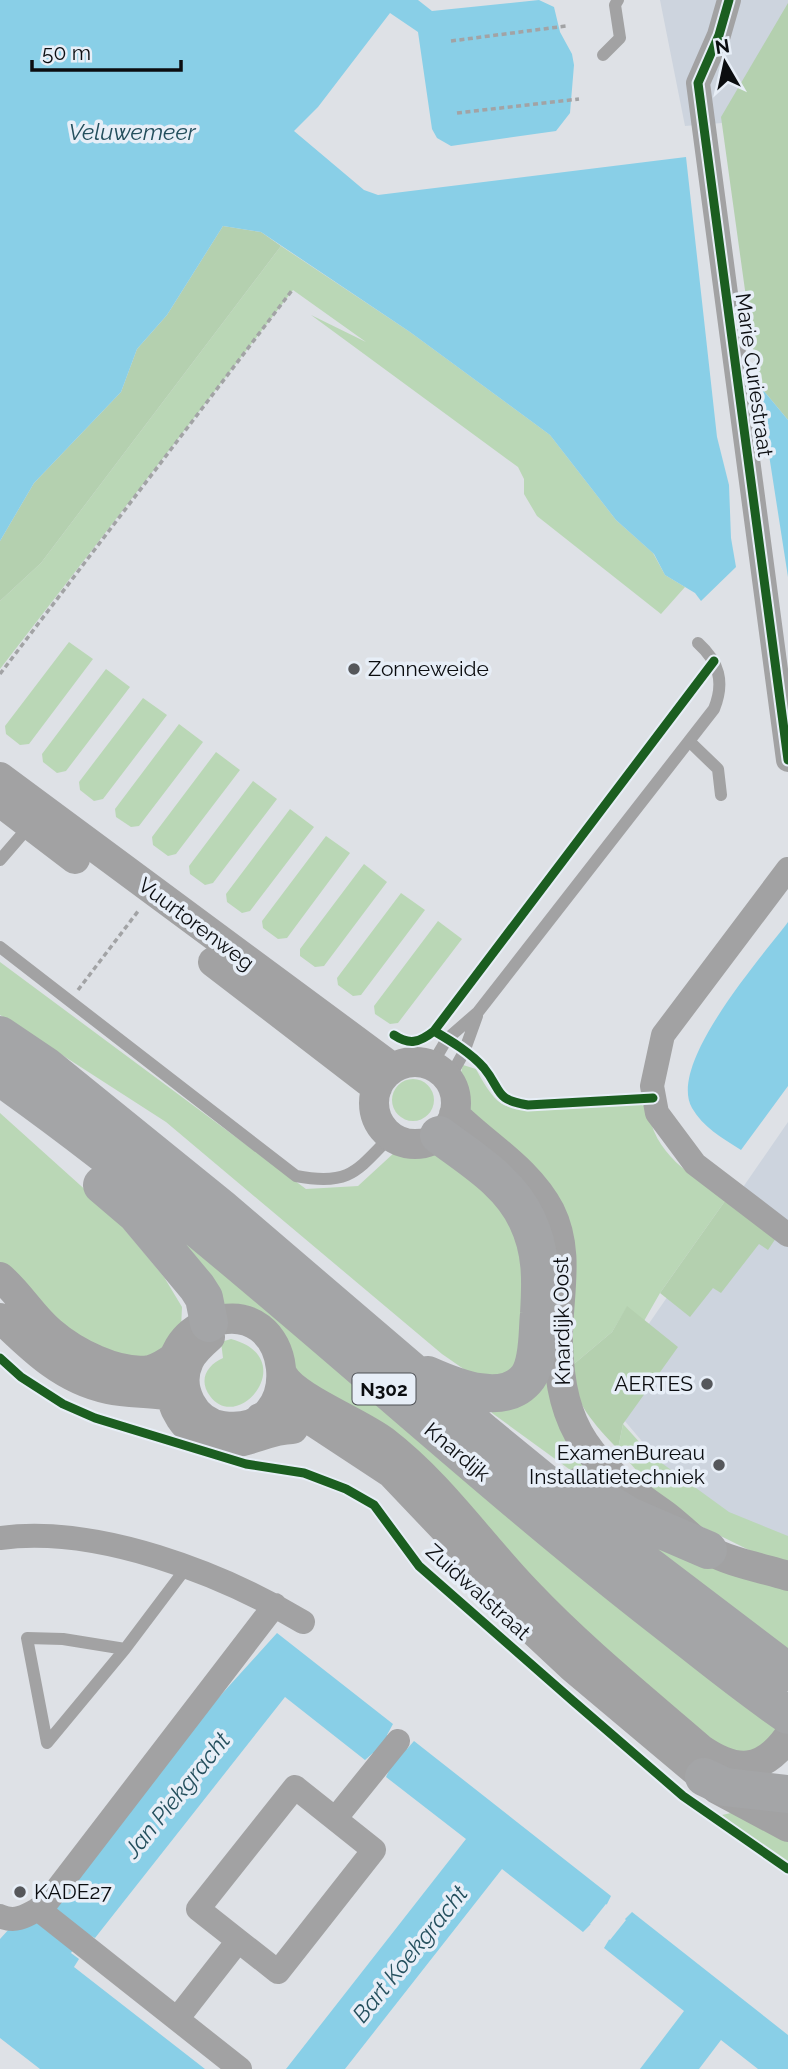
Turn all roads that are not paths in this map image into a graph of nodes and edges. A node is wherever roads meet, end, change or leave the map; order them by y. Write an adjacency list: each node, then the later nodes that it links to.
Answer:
1 (618, 0): 3 (lane)
2 (729, 0): 6 (street, Marie Curiestraat)
3 (603, 55)
4 (698, 643): 5 (lane)
5 (689, 741): 8 (lane); 14 (lane)
6 (788, 761)
7 (0, 777): 10 (street, Vuurtorenweg)
8 (721, 795)
9 (0, 802): 10 (street, Vuurtorenweg)
10 (37, 818): 11 (lane); 18 (street, Vuurtorenweg); 18 (street, Vuurtorenweg)
11 (0, 860)
12 (788, 869): 22 (street)
13 (0, 947): 21 (lane)
14 (478, 1012): 16 (lane); 16 (lane)
15 (0, 1035): 26 (main road, Knardijk / N302)
16 (440, 1072): 18 (street); 20 (street)
17 (0, 1077): 38 (main road, Knardijk / N302)
18 (385, 1078): 21 (street)
19 (0, 1097): 25 (main road)
20 (447, 1124): 21 (street); 26 (main road); 32 (street, Knardijk Oost)
21 (391, 1136)
22 (788, 1235)
23 (0, 1277): 25 (street)
24 (0, 1318): 28 (street)
25 (191, 1338): 27 (street); 28 (street); 28 (street)
26 (404, 1363): 30 (main road, Knardijk / N302)
27 (283, 1375): 29 (street); 39 (street, Zuidwalstraat)
28 (179, 1403): 29 (street, Zuidwalstraat)
29 (263, 1425): 41 (street, Zuidwalstraat)
30 (483, 1432): 32 (main road, N302); 38 (main road, Knardijk / N302)
31 (0, 1538): 33 (street)
32 (708, 1550): 34 (street, Knardijk Oost)
33 (186, 1568): 35 (street); 37 (lane)
34 (788, 1576)
35 (275, 1605): 36 (street); 45 (street)
36 (303, 1622)
37 (125, 1649): 37 (lane)
38 (782, 1689)
39 (788, 1737)
40 (398, 1741): 43 (street)
41 (704, 1777): 42 (main road); 44 (street, Zuidwalstraat)
42 (788, 1794)
43 (335, 1819): 47 (street); 47 (street)
44 (788, 1827)
45 (38, 1909): 46 (street); 48 (street)
46 (0, 1916)
47 (238, 1941): 48 (street)
48 (177, 2019): 49 (street)
49 (240, 2069)

